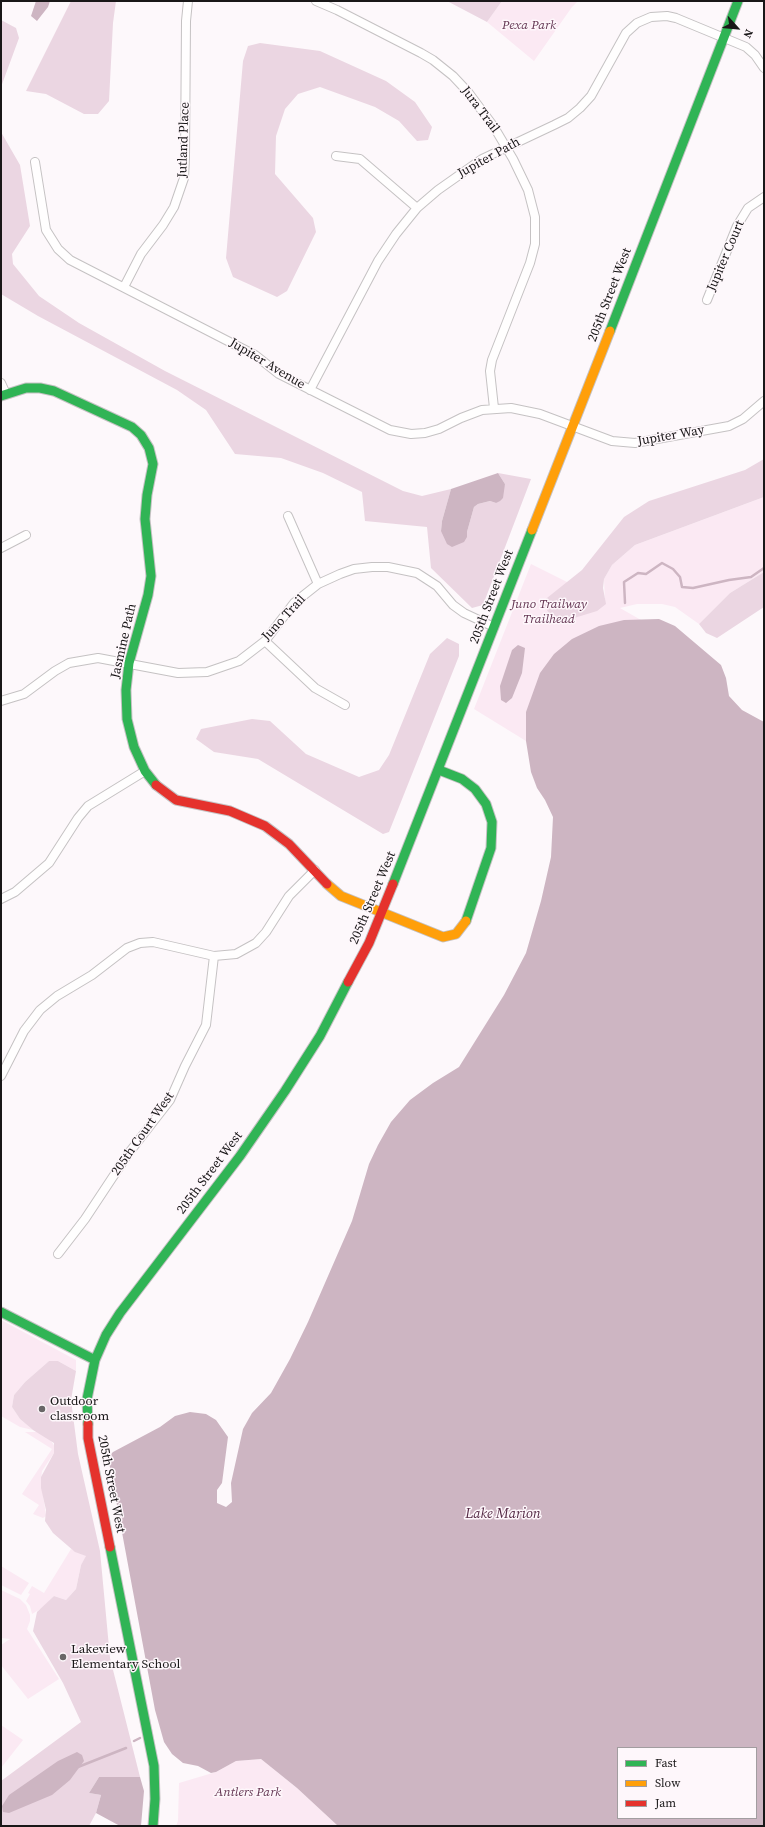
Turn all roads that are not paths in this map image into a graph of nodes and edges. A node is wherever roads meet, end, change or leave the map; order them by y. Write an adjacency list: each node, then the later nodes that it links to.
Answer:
1 (188, 1): 11 (street, Jutland Place)
2 (316, 1): 6 (street, Jura Trail)
3 (738, 1): 4 (street, 205th Street West)
4 (724, 37): 5 (street); 6 (street, Jupiter Path); 18 (street, 205th Street West)
5 (764, 68)
6 (506, 146): 10 (street, Jupiter Path); 17 (street, Jura Trail)
7 (336, 156): 10 (street)
8 (35, 162): 11 (street, Jupiter Avenue)
9 (764, 197): 12 (street, Jupiter Court)
10 (417, 208): 14 (street, Jupiter Path)
11 (124, 287): 14 (street, Jupiter Avenue)
12 (707, 300)
13 (1, 383): 15 (street)
14 (310, 390): 17 (street, Jupiter Avenue)
15 (4, 395): 25 (street, Jasmine Path)
16 (764, 401): 18 (street, Jupiter Way)
17 (494, 408): 18 (street, Jupiter Avenue)
18 (572, 426): 23 (street, 205th Street West)
19 (288, 516): 22 (street)
20 (26, 534): 21 (street)
21 (1, 548)
22 (318, 584): 23 (street, Juno Trail); 24 (street, Juno Trail)
23 (494, 627): 28 (street, 205th Street West)
24 (264, 641): 25 (street, Juno Trail); 27 (street)
25 (130, 663): 26 (street, Juno Trail); 29 (street, Jasmine Path)
26 (1, 701)
27 (345, 705)
28 (439, 770): 32 (street, 205th Street West); 32 (street, Jasmine Path)
29 (145, 771): 30 (street, Jasmine Path); 31 (street)
30 (315, 870): 32 (street, Jasmine Path); 33 (street)
31 (1, 899)
32 (382, 913): 37 (street, 205th Street West)
33 (214, 956): 34 (street); 35 (street, 205th Court West)
34 (1, 1076)
35 (58, 1254)
36 (1, 1312): 37 (street)
37 (95, 1360): 38 (street, 205th Street West)
38 (153, 1826)

